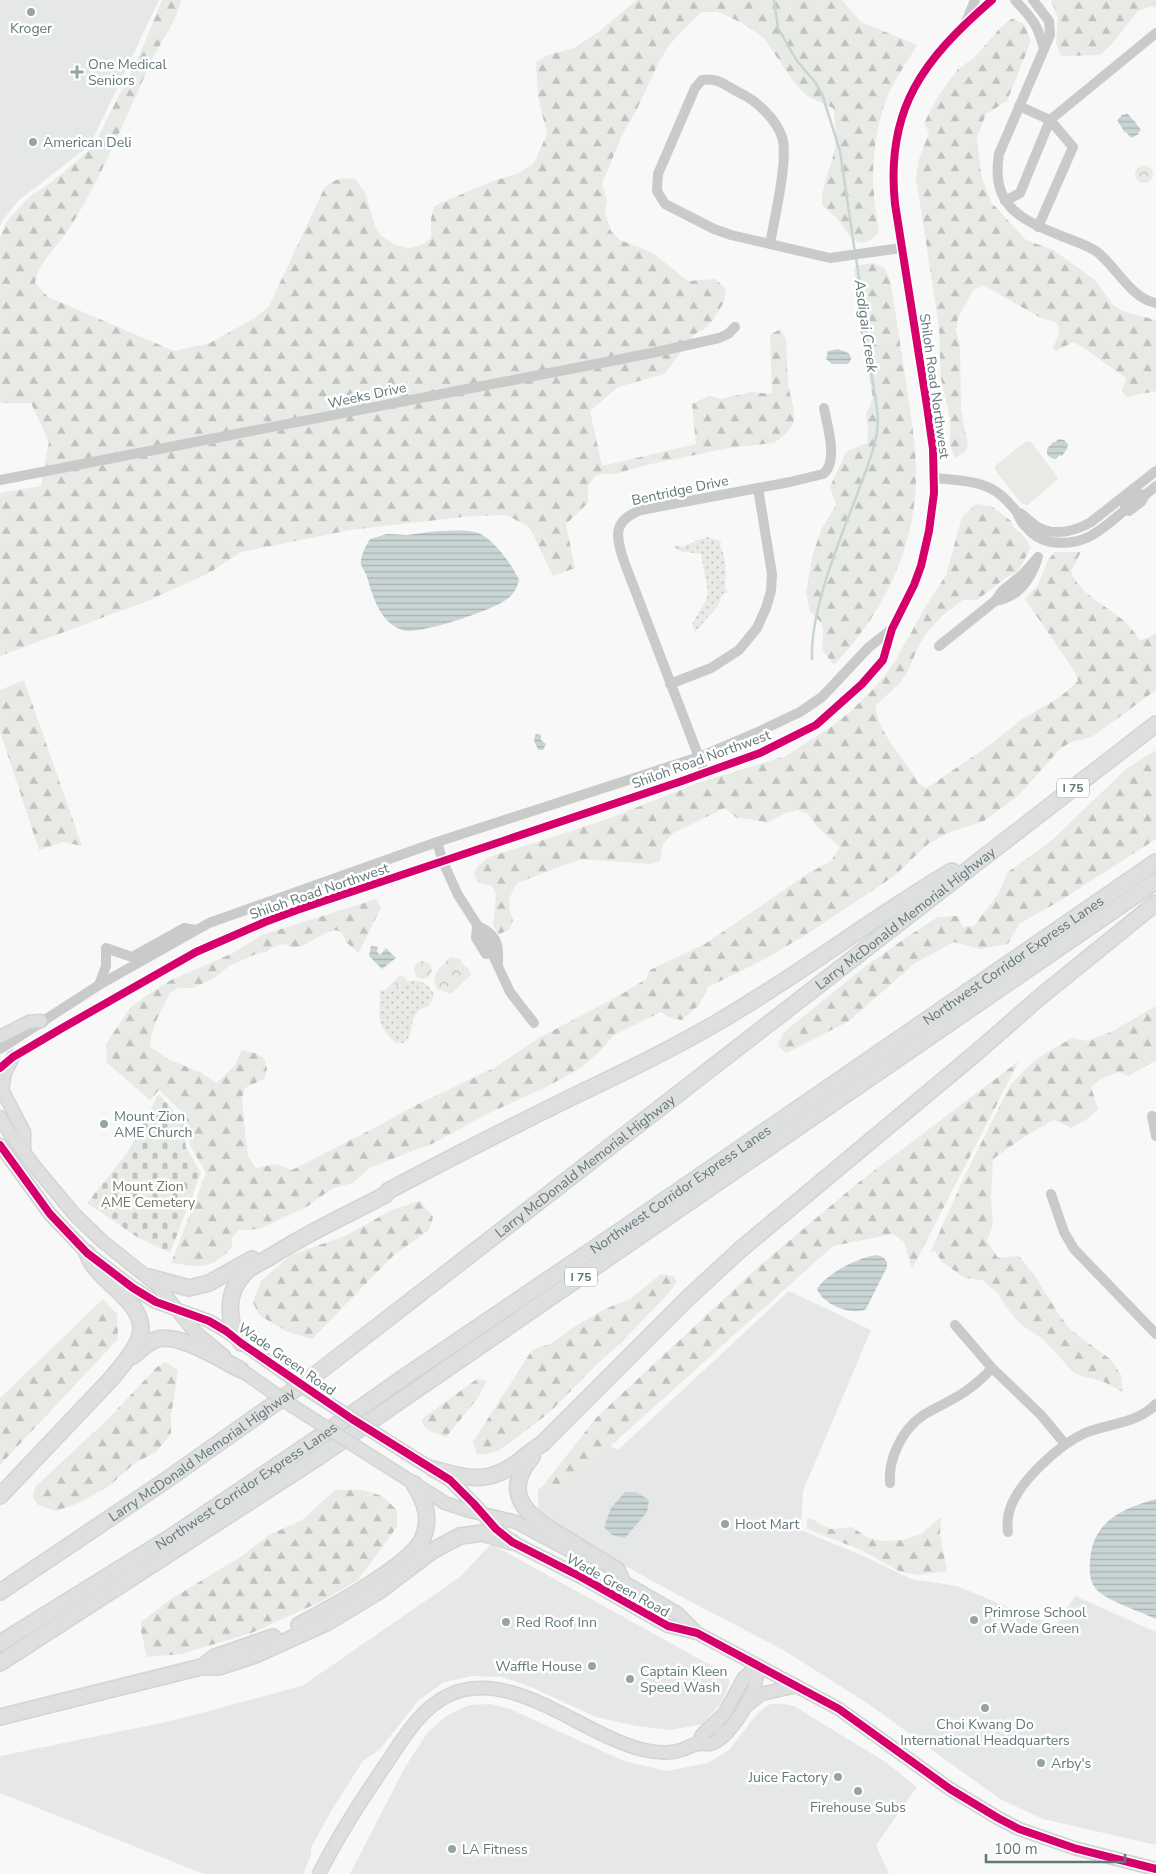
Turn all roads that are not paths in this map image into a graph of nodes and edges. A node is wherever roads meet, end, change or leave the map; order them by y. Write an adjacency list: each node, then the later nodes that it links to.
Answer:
1 (975, 0): 5 (street)
2 (992, 0): 5 (street, Shiloh Road Northwest)
3 (1015, 0): 7 (street)
4 (1034, 0): 7 (street)
5 (965, 25): 13 (street, Shiloh Road Northwest)
6 (1156, 33): 9 (street)
7 (1044, 49): 8 (street)
8 (1019, 106): 9 (street); 10 (street)
9 (1050, 120): 10 (street); 11 (street)
10 (1005, 201): 11 (street)
11 (1038, 227): 14 (street)
12 (770, 244): 12 (street); 13 (street)
13 (901, 248): 18 (street, Shiloh Road Northwest)
14 (1156, 303)
15 (735, 326): 19 (street, Weeks Drive)
16 (824, 408): 21 (street, Bentridge Drive)
17 (1156, 471): 22 (street)
18 (934, 478): 22 (street); 24 (street, Shiloh Road Northwest)
19 (0, 480)
20 (1156, 486): 22 (street)
21 (758, 488): 26 (street); 26 (street, Bentridge Drive)
22 (1015, 511)
23 (995, 601): 23 (street); 25 (street)
24 (892, 629): 28 (street, Shiloh Road Northwest); 29 (street, Shiloh Road Northwest)
25 (939, 646)
26 (670, 684): 28 (street, Bentridge Drive)
27 (1156, 724): 31 (highway, Larry McDonald Memorial Highway / I 75)
28 (699, 757): 29 (street, Bentridge Drive); 30 (street, Shiloh Road Northwest)
29 (705, 773): 32 (street, Shiloh Road Northwest)
30 (437, 842): 32 (street); 37 (street, Shiloh Road Northwest)
31 (989, 852): 51 (highway); 73 (highway, Larry McDonald Memorial Highway / I 75)
32 (443, 862): 36 (street); 44 (street, Shiloh Road Northwest)
33 (1156, 862): 75 (highway, Northwest Corridor Express Lanes)
34 (1156, 881): 76 (highway, I 75)
35 (1156, 903): 63 (highway)
36 (477, 926): 38 (street); 38 (street)
37 (196, 930): 39 (street, Shiloh Road Northwest); 39 (street)
38 (498, 963): 41 (street)
39 (99, 985): 40 (street, Shiloh Road Northwest)
40 (41, 1021): 42 (main road); 43 (street, Shiloh Road Northwest)
41 (534, 1023)
42 (0, 1037)
43 (0, 1049)
44 (13, 1058): 45 (street, Shiloh Road Northwest); 50 (main road)
45 (0, 1068)
46 (1152, 1116): 48 (street)
47 (0, 1117): 50 (main road)
48 (1156, 1136)
49 (0, 1145): 53 (main road)
50 (24, 1152): 54 (main road)
51 (388, 1190): 54 (highway); 58 (highway)
52 (1051, 1194): 57 (street)
53 (88, 1253): 55 (main road); 59 (highway)
54 (149, 1276): 55 (main road)
55 (178, 1310): 58 (main road, Wade Green Road); 61 (main road, Wade Green Road)
56 (955, 1325): 60 (street)
57 (1156, 1334)
58 (241, 1343): 65 (main road, Wade Green Road, bridge)
59 (124, 1362): 61 (highway); 68 (highway)
60 (992, 1368): 64 (street); 66 (street)
61 (241, 1370): 67 (main road, Wade Green Road, bridge)
62 (1156, 1404): 64 (street)
63 (542, 1444): 65 (highway); 72 (highway)
64 (1066, 1444): 70 (street)
65 (433, 1469): 69 (main road, Wade Green Road)
66 (890, 1483)
67 (414, 1484): 69 (main road, Wade Green Road); 78 (highway)
68 (0, 1496)
69 (483, 1514): 71 (main road, Wade Green Road); 72 (main road, Wade Green Road)
70 (1008, 1532)
71 (512, 1542): 74 (main road, Wade Green Road); 78 (highway)
72 (622, 1581): 74 (main road, Wade Green Road)
73 (0, 1592)
74 (697, 1633): 77 (main road, Wade Green Road)
75 (0, 1643)
76 (0, 1663)
77 (758, 1666): 79 (main road, Wade Green Road); 80 (main road); 82 (main road)
78 (201, 1667): 81 (highway)
79 (797, 1686): 80 (main road); 83 (main road, Wade Green Road)
80 (742, 1711): 82 (main road)
81 (0, 1717)
82 (698, 1744): 84 (main road)
83 (1156, 1869)
84 (319, 1874)

